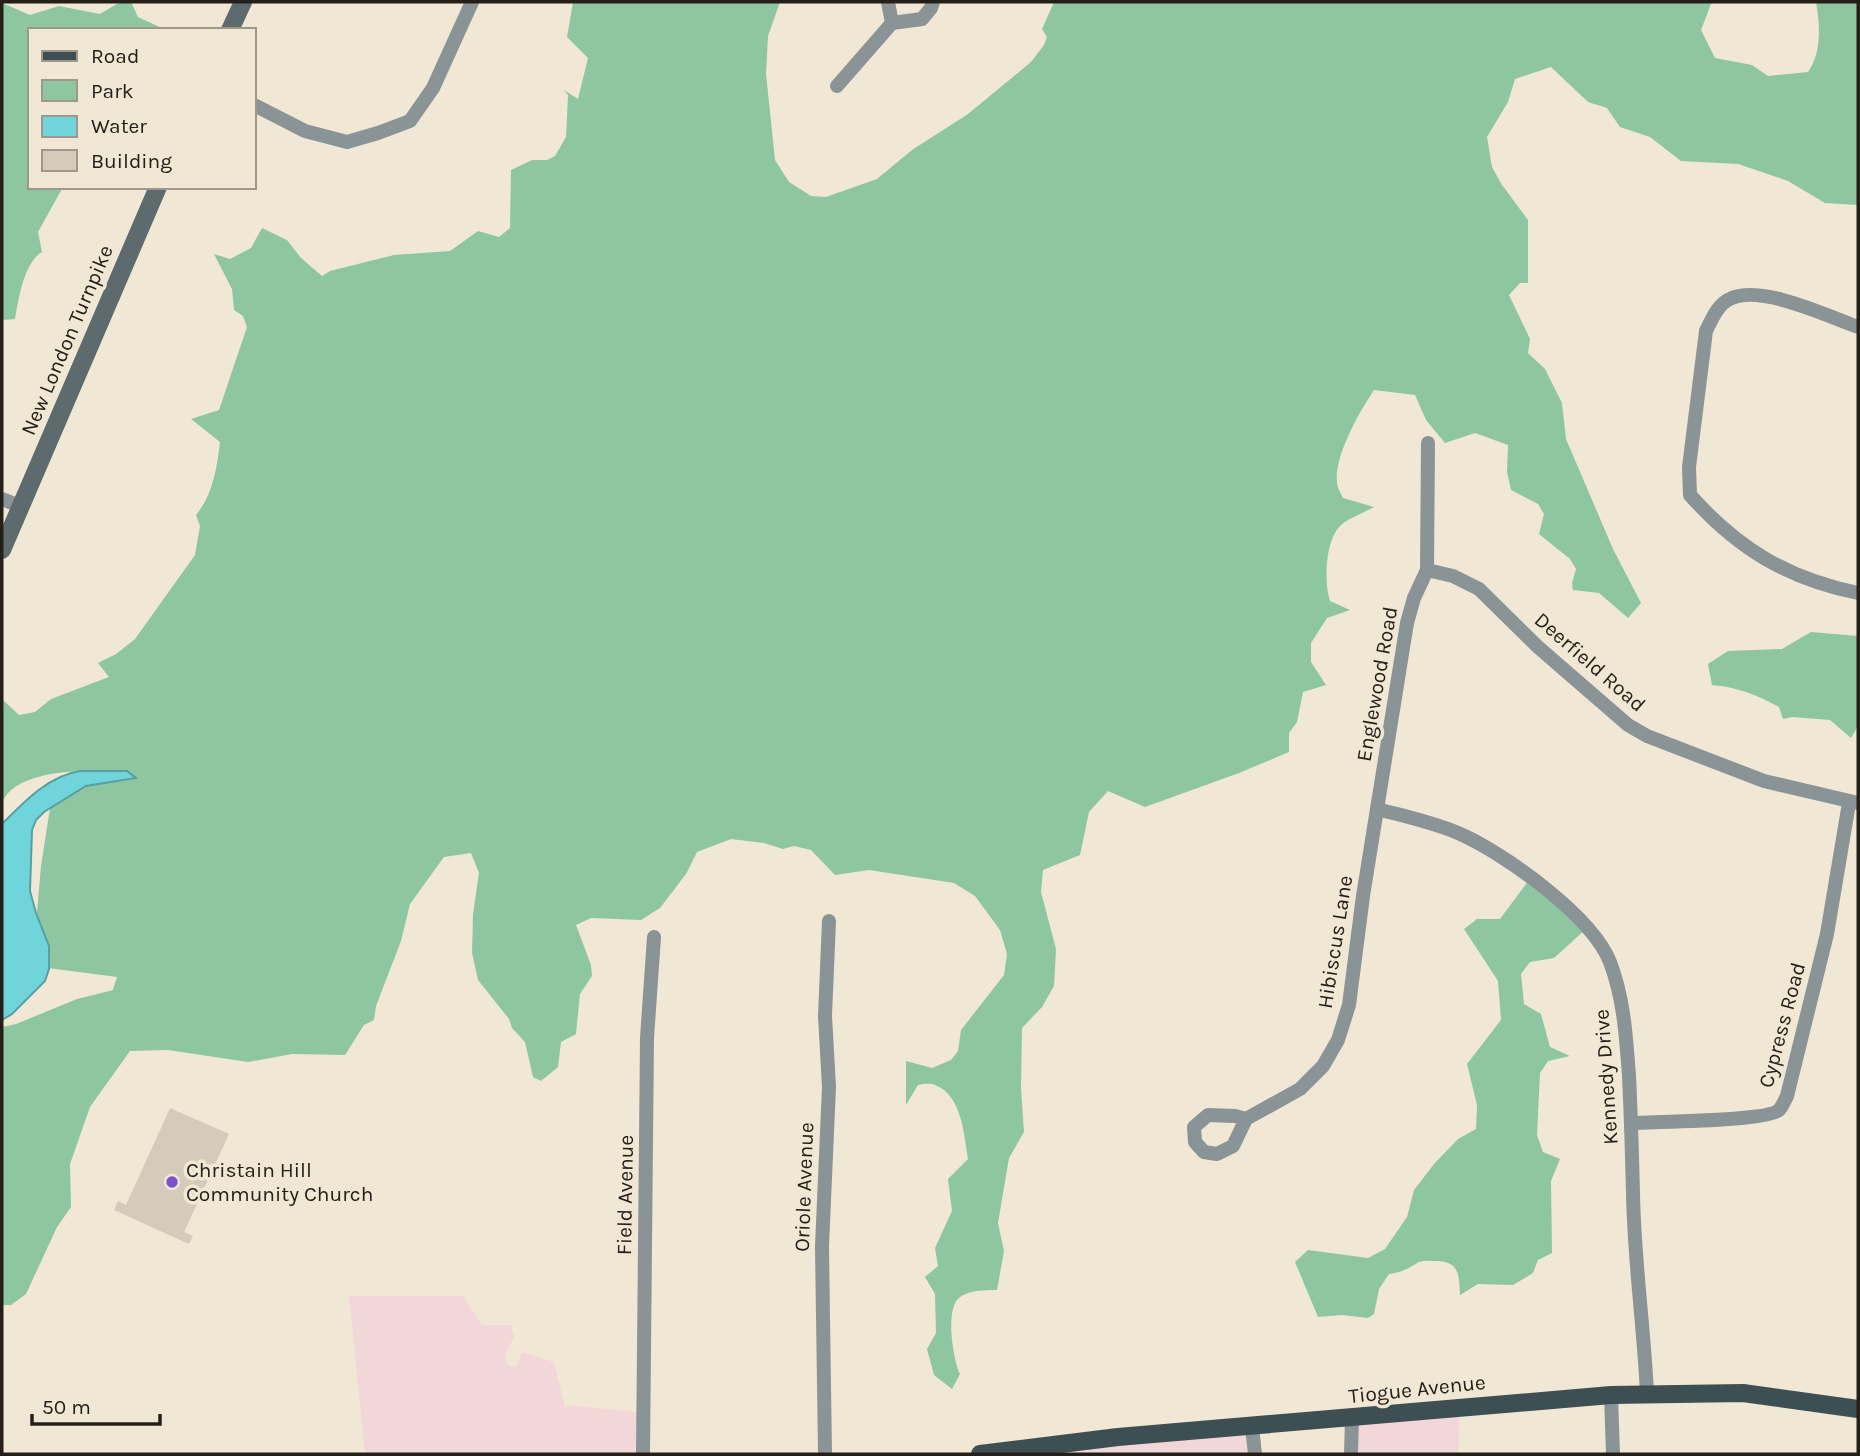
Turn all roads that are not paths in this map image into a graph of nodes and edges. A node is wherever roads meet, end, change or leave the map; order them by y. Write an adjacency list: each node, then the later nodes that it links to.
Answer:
1 (243, 2): 6 (main road)
2 (472, 2): 8 (street)
3 (888, 2): 5 (street)
4 (933, 2): 5 (street)
5 (892, 23): 7 (street)
6 (231, 28)
7 (837, 86)
8 (256, 107)
9 (157, 189): 13 (main road, New London Turnpike)
10 (1858, 327): 16 (street)
11 (1428, 443): 15 (street, Englewood Road)
12 (2, 499): 13 (street)
13 (20, 506): 14 (main road, New London Turnpike)
14 (2, 550)
15 (1427, 569): 17 (street, Deerfield Road); 18 (street, Englewood Road)
16 (1858, 593)
17 (1854, 803): 22 (street, Cypress Road)
18 (1377, 809): 21 (street, Hibiscus Lane); 22 (street, Kennedy Drive)
19 (829, 921): 29 (street, Oriole Avenue)
20 (654, 937): 28 (street, Field Avenue)
21 (1246, 1119)
22 (1631, 1123): 23 (street, Kennedy Drive)
23 (1647, 1394): 24 (main road, Tiogue Avenue); 25 (main road, Tiogue Avenue)
24 (1611, 1395): 26 (main road, Tiogue Avenue); 33 (street)
25 (1858, 1409)
26 (1352, 1418): 27 (main road, Tiogue Avenue); 32 (street)
27 (1252, 1427): 30 (main road, Tiogue Avenue); 31 (street)
28 (643, 1454)
29 (825, 1454)
30 (980, 1454)
31 (1255, 1454)
32 (1351, 1454)
33 (1613, 1454)

